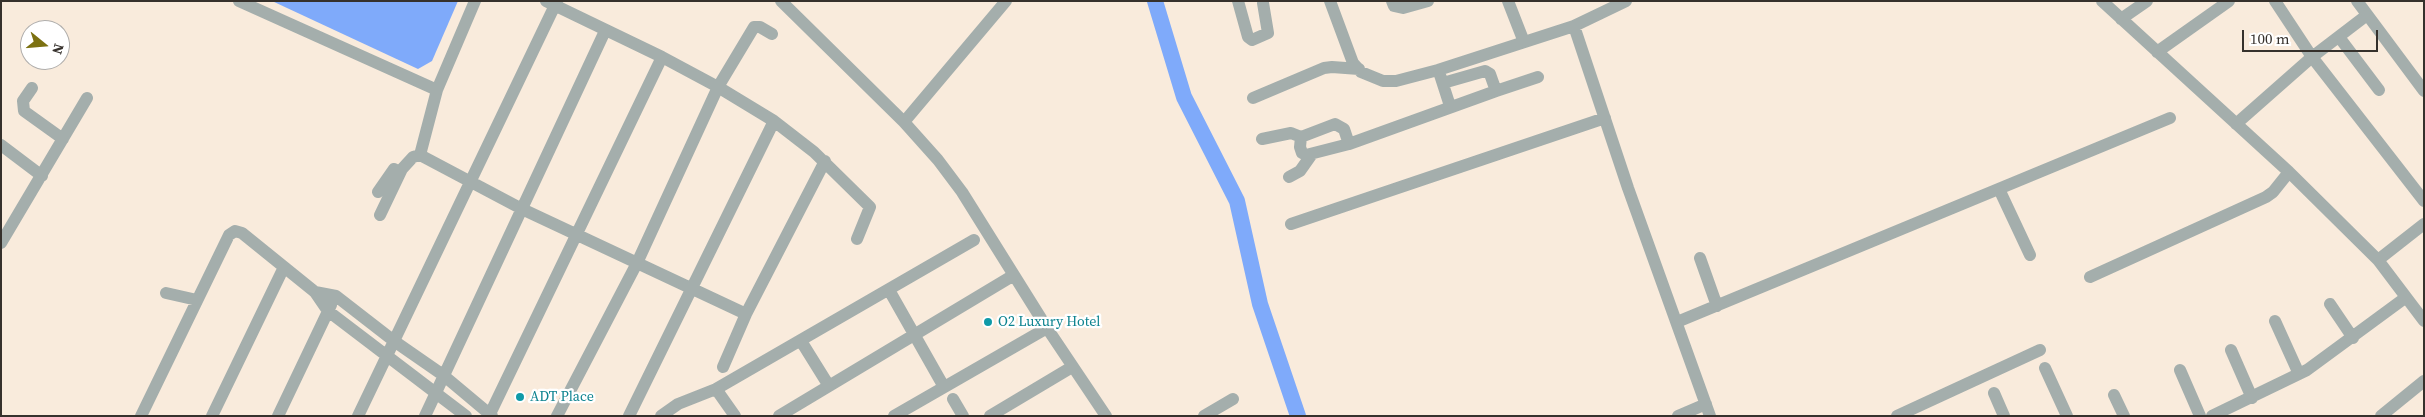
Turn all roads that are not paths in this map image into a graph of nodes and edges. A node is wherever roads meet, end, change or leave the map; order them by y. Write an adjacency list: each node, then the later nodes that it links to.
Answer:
1 (239, 1): 34 (street)
2 (475, 1): 34 (street)
3 (1006, 1): 44 (street)
4 (1238, 1): 16 (street)
5 (1330, 1): 28 (street)
6 (1392, 1): 7 (street)
7 (1428, 1)
8 (1508, 1): 24 (street)
9 (1626, 1): 20 (street)
10 (2102, 1): 19 (street)
11 (2147, 1): 19 (street)
12 (2229, 1): 25 (street)
13 (2275, 1): 27 (street)
14 (2357, 1): 18 (street)
15 (784, 2): 44 (street)
16 (1265, 2)
17 (553, 3): 21 (street); 57 (street)
18 (2367, 16): 23 (street); 36 (street)
19 (2121, 19): 25 (street)
20 (1574, 26): 24 (street); 41 (street)
21 (605, 31): 26 (street); 61 (street)
22 (772, 34): 32 (street)
23 (2338, 37): 27 (street); 35 (street)
24 (1524, 42): 29 (street)
25 (2157, 52): 45 (street)
26 (662, 57): 32 (street); 65 (street)
27 (2312, 57): 45 (street); 60 (street)
28 (1359, 69): 29 (street); 39 (street)
29 (1438, 70): 31 (street)
30 (1538, 77): 37 (street)
31 (1442, 83): 37 (street); 40 (street)
32 (718, 87): 43 (street); 72 (street)
33 (32, 88): 47 (street)
34 (437, 90): 52 (street)
35 (2379, 90)
36 (2424, 90)
37 (1496, 91): 40 (street)
38 (87, 98): 47 (street)
39 (1253, 98)
40 (1450, 106): 49 (street)
41 (1604, 118): 63 (street); 88 (street)
42 (2170, 118): 58 (street)
43 (774, 121): 53 (street); 76 (street)
44 (904, 122): 74 (street)
45 (2236, 124): 54 (street)
46 (1301, 137): 48 (street); 49 (street); 51 (street)
47 (63, 139): 55 (street)
48 (1262, 139)
49 (1349, 144): 51 (street)
50 (1, 145): 55 (street)
51 (1312, 154): 56 (street)
52 (417, 156): 57 (street); 59 (street); 62 (street)
53 (825, 161): 66 (street); 86 (street)
54 (2289, 172): 71 (street); 75 (street)
55 (42, 176): 68 (street)
56 (1289, 177)
57 (470, 182): 61 (street); 93 (street)
58 (1999, 189): 69 (street); 84 (street)
59 (378, 192)
60 (2424, 201)
61 (522, 209): 65 (street); 103 (street)
62 (380, 215)
63 (1290, 224)
64 (2424, 224): 71 (street)
65 (577, 235): 72 (street); 115 (street)
66 (857, 239)
67 (974, 240): 77 (street)
68 (1, 242)
69 (2030, 255)
70 (1700, 258): 84 (street)
71 (2378, 260): 81 (street)
72 (636, 263): 76 (street); 122 (street)
73 (284, 267): 78 (street); 82 (street); 117 (street)
74 (1014, 276): 90 (street); 91 (street)
75 (2090, 277)
76 (692, 289): 86 (street); 123 (street)
77 (889, 290): 91 (street); 94 (street)
78 (314, 292): 80 (street); 85 (street)
79 (166, 293): 82 (street)
80 (336, 296): 85 (street); 93 (street)
81 (2405, 298): 87 (street); 92 (street)
82 (197, 300): 116 (street)
83 (2330, 304): 92 (street)
84 (1717, 306): 88 (street)
85 (328, 311): 97 (street); 118 (street)
86 (746, 314): 98 (street)
87 (2424, 321)
88 (1677, 322): 114 (street)
89 (2275, 322): 102 (street)
90 (1047, 328): 99 (street); 106 (street)
91 (915, 334): 105 (street); 106 (street)
92 (2353, 338): 102 (street)
93 (394, 341): 97 (street); 103 (street)
94 (801, 341): 105 (street); 107 (street)
95 (2040, 350): 133 (street)
96 (2230, 350): 111 (street)
97 (386, 356): 109 (street); 119 (street)
98 (723, 367)
99 (1072, 367): 129 (street); 130 (street)
100 (2045, 368): 135 (street)
101 (2180, 370): 137 (street)
102 (2299, 374): 111 (street)
103 (443, 375): 109 (street); 115 (street)
104 (2424, 381): 139 (street)
105 (829, 386): 126 (street)
106 (944, 387): 127 (street)
107 (716, 389): 124 (street); 125 (street)
108 (1994, 393): 134 (street)
109 (435, 394): 120 (street); 121 (street)
110 (2114, 395): 136 (street)
111 (2252, 398): 138 (street)
112 (953, 399): 128 (street)
113 (1233, 399): 131 (street)
114 (1708, 410): 132 (street)
115 (490, 415)
116 (141, 416)
117 (212, 416)
118 (278, 416)
119 (358, 416)
120 (425, 416)
121 (466, 416)
122 (557, 416)
123 (629, 416)
124 (661, 416)
125 (735, 416)
126 (779, 416)
127 (894, 416)
128 (963, 416)
129 (990, 416)
130 (1106, 416)
131 (1204, 416)
132 (1678, 416)
133 (1898, 416)
134 (2004, 416)
135 (2066, 416)
136 (2124, 416)
137 (2200, 416)
138 (2212, 416)
139 (2381, 416)

